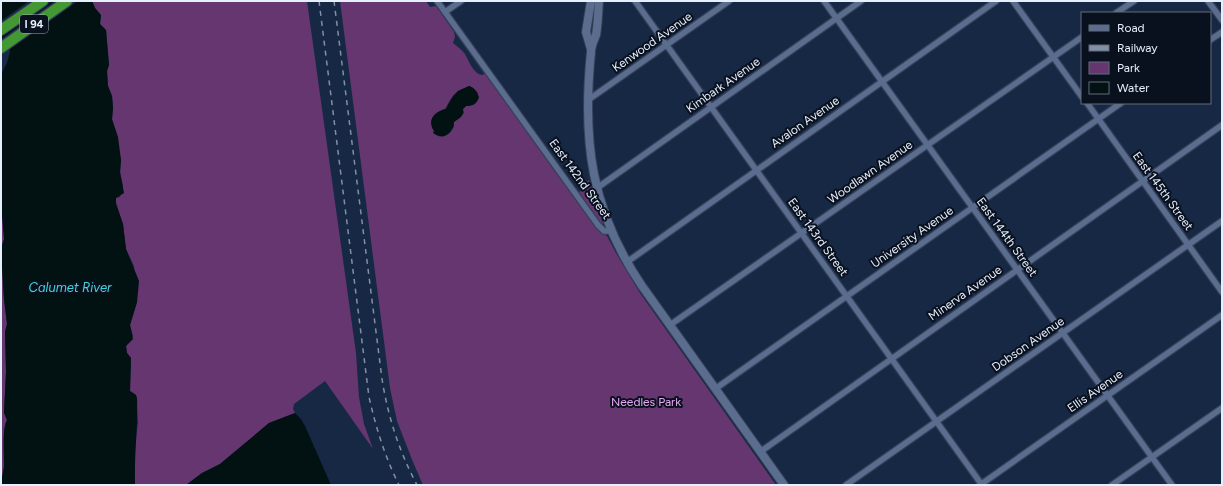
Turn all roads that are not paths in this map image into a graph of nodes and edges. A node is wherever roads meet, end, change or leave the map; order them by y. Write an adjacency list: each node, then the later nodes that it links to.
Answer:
1 (43, 1): 19 (highway, I 94)
2 (67, 1): 24 (highway, I 94)
3 (437, 1): 15 (street, East 142nd Street)
4 (460, 1): 15 (street)
5 (591, 1): 25 (street)
6 (599, 1): 25 (street)
7 (635, 1): 23 (street, East 143rd Street)
8 (729, 1): 23 (street, Kenwood Avenue)
9 (824, 1): 17 (street, East 144th Street)
10 (861, 1): 17 (street, Kimbark Avenue)
11 (996, 1): 27 (street, Avalon Avenue)
12 (1014, 1): 26 (street)
13 (1134, 1): 16 (street)
14 (1208, 1): 18 (street)
15 (445, 12): 41 (street, East 142nd Street)
16 (1118, 12)
17 (837, 18): 27 (street, East 144th Street); 32 (street, Kimbark Avenue)
18 (1222, 20)
19 (1, 30)
20 (1222, 32): 22 (street)
21 (1081, 38): 26 (street, Woodlawn Avenue)
22 (1211, 39)
23 (667, 45): 29 (street, Kenwood Avenue); 32 (street, East 143rd Street)
24 (1, 48)
25 (591, 50): 29 (street)
26 (1054, 57): 28 (street); 35 (street, Woodlawn Avenue)
27 (882, 82): 35 (street, East 144th Street); 36 (street, Avalon Avenue)
28 (1081, 96)
29 (588, 100): 38 (street)
30 (1088, 104): 33 (street, East 145th Street)
31 (1120, 104): 33 (street, University Avenue)
32 (711, 107): 36 (street, East 143rd Street); 38 (street, Kimbark Avenue)
33 (1098, 119): 37 (street, East 145th Street); 39 (street, University Avenue)
34 (1222, 125): 37 (street, Minerva Avenue)
35 (928, 145): 39 (street, East 144th Street); 42 (street, Woodlawn Avenue)
36 (756, 170): 42 (street, East 143rd Street); 44 (street, Avalon Avenue)
37 (1143, 181): 43 (street, East 145th Street); 45 (street, Minerva Avenue)
38 (597, 188): 41 (street)
39 (973, 208): 45 (street, East 144th Street); 47 (street, University Avenue)
40 (1222, 221): 43 (street, Dobson Avenue)
41 (611, 231): 44 (street, East 142nd Street)
42 (802, 233): 47 (street, East 143rd Street); 49 (street, Woodlawn Avenue)
43 (1188, 245): 46 (street, East 145th Street); 50 (street, Dobson Avenue)
44 (627, 262): 49 (street, East 142nd Street)
45 (1017, 270): 50 (street, East 144th Street); 51 (street, Minerva Avenue)
46 (1222, 292)
47 (847, 296): 51 (street, East 143rd Street); 52 (street, University Avenue)
48 (1222, 315): 53 (street, Ellis Avenue)
49 (670, 326): 52 (street, East 142nd Street)
50 (1063, 333): 53 (street, East 144th Street); 55 (street, Dobson Avenue)
51 (892, 359): 55 (street, East 143rd Street); 56 (street, Minerva Avenue)
52 (715, 389): 56 (street, East 142nd Street)
53 (1107, 395): 57 (street, East 144th Street); 60 (street, Ellis Avenue)
54 (1222, 408): 57 (street)
55 (936, 422): 59 (street, Dobson Avenue); 60 (street, East 143rd Street)
56 (760, 452): 58 (street, East 142nd Street)
57 (1152, 457): 61 (street); 62 (street, East 144th Street)
58 (784, 485)
59 (846, 485)
60 (981, 485)
61 (1112, 485)
62 (1172, 485)

